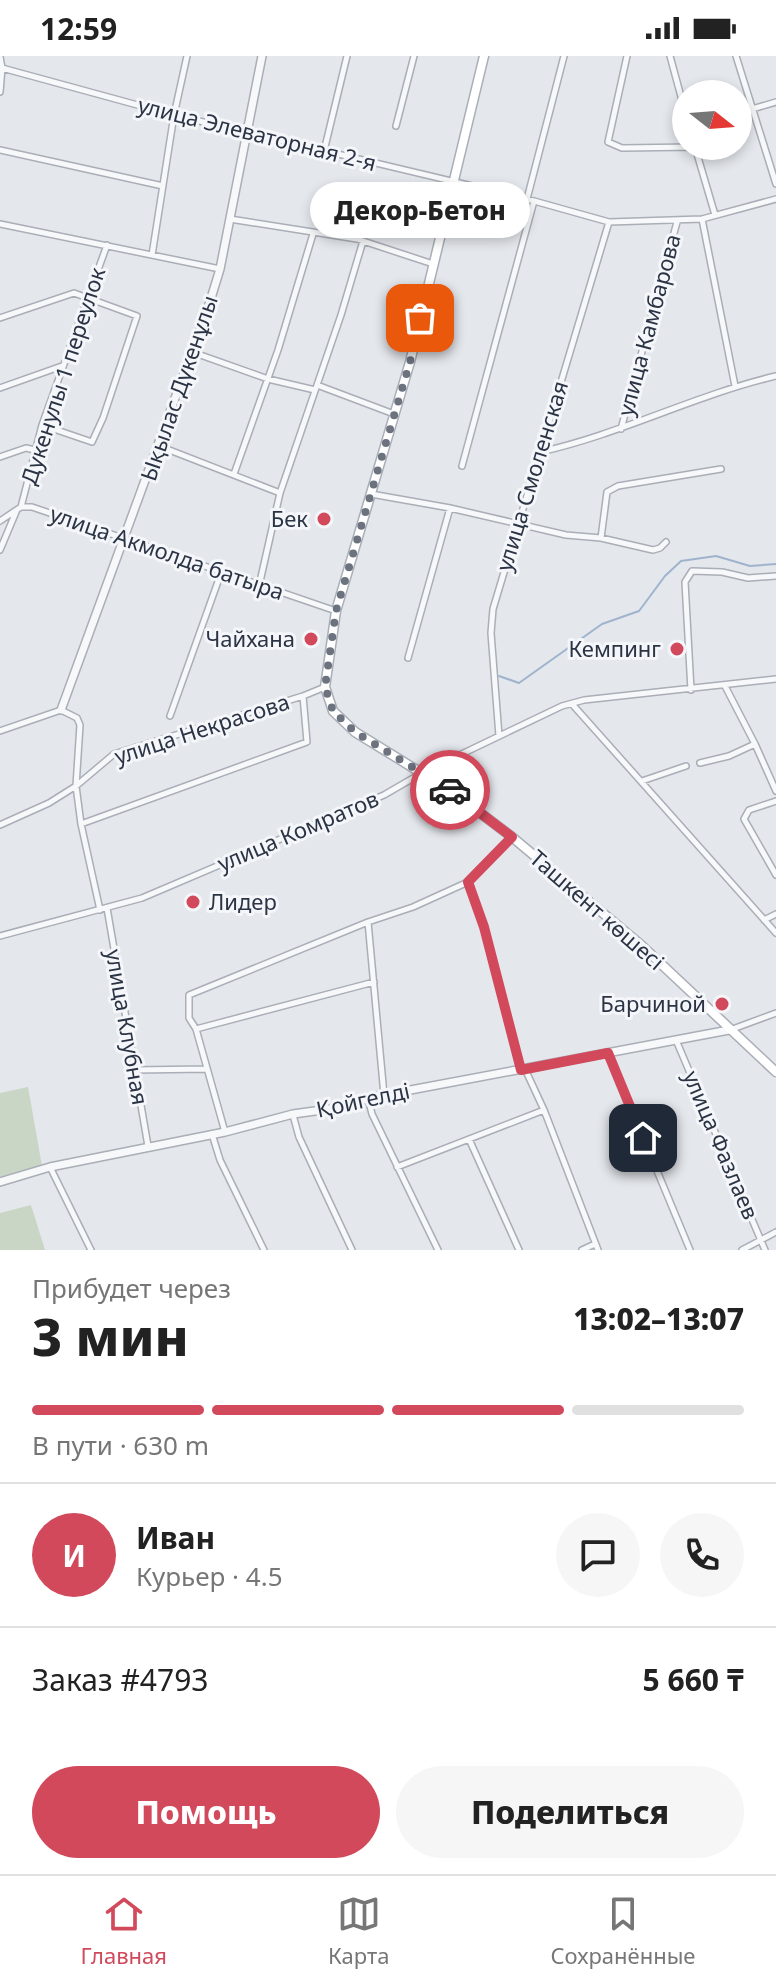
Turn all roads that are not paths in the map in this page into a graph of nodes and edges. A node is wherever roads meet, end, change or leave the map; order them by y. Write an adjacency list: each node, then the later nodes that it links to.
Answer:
1 (187, 56): 17 (street)
2 (262, 56): 19 (street, Ықылас Дүкенұлы)
3 (347, 56): 22 (street)
4 (414, 56): 18 (street)
5 (484, 56): 24 (main road)
6 (564, 56): 28 (street)
7 (627, 56): 20 (street)
8 (670, 56): 12 (street)
9 (736, 56): 13 (street)
10 (0, 57): 11 (street)
11 (2, 68): 14 (street); 17 (street, улица Элеваторная 2-я)
12 (677, 80)
13 (743, 80)
14 (0, 92)
15 (776, 102): 16 (street)
16 (752, 109): 25 (street)
17 (174, 115): 19 (street, улица Элеваторная 2-я); 26 (street)
18 (396, 126)
19 (245, 132): 22 (street, улица Элеваторная 2-я); 30 (street, Ықылас Дүкенұлы)
20 (672, 147)
21 (0, 150): 26 (street)
22 (324, 151): 24 (street, улица Элеваторная 2-я)
23 (698, 160): 29 (street)
24 (454, 184): 28 (street, улица Элеваторная 2-я); 39 (main road)
25 (776, 184)
26 (163, 186): 38 (street)
27 (776, 199): 29 (street, улица Элеваторная 2-я)
28 (531, 200): 32 (street, улица Элеваторная 2-я); 57 (street)
29 (715, 215): 31 (street, улица Элеваторная 2-я)
30 (230, 219): 35 (street); 40 (street, Ықылас Дүкенұлы)
31 (702, 219): 33 (street, улица Элеваторная 2-я); 47 (street)
32 (609, 222): 33 (street, улица Элеваторная 2-я); 55 (street, улица Смоленская)
33 (677, 222): 52 (street, улица Камбарова)
34 (0, 224): 37 (street)
35 (313, 234): 36 (street); 46 (street)
36 (363, 241): 39 (street); 48 (street)
37 (107, 245): 38 (street); 41 (street, Дукенулы 1 переулок)
38 (152, 255): 40 (street)
39 (433, 264): 50 (main road)
40 (220, 269): 43 (street, Ықылас Дүкенұлы)
41 (87, 297): 42 (street); 44 (street, Дукенулы 1 переулок); 51 (street)
42 (0, 318)
43 (192, 352): 46 (street); 53 (street, Ықылас Дүкенұлы)
44 (62, 366): 49 (street); 51 (street, Дукенулы 1 переулок)
45 (776, 376): 47 (street)
46 (268, 379): 48 (street); 59 (street)
47 (735, 386): 52 (street)
48 (316, 387): 50 (street); 60 (street)
49 (0, 388)
50 (395, 415): 61 (main road)
51 (42, 425): 54 (street, Дукенулы 1 переулок)
52 (621, 429): 55 (street)
53 (159, 446): 59 (street); 67 (street, Ықылас Дүкенұлы)
54 (35, 450): 56 (street); 63 (street, Дукенулы 1 переулок)
55 (539, 453): 65 (street, улица Смоленская)
56 (0, 457)
57 (462, 466)
58 (721, 469): 66 (street)
59 (234, 474): 60 (street)
60 (280, 493): 72 (street)
61 (370, 494): 62 (street); 73 (main road)
62 (450, 508): 65 (street); 74 (street)
63 (18, 509): 64 (street); 67 (street, улица Акмолда батыра); 69 (street, Дукенулы 1 переулок)
64 (0, 521)
65 (517, 524): 66 (street); 84 (street, улица Смоленская)
66 (601, 538): 68 (street)
67 (125, 539): 70 (street, улица Акмолда батыра); 81 (street, Ықылас Дүкенұлы)
68 (666, 542)
69 (0, 550)
70 (221, 573): 72 (street, улица Акмолда батыра); 82 (street)
71 (776, 576): 78 (street)
72 (259, 586): 73 (street, улица Акмолда батыра)
73 (336, 611): 77 (main road)
74 (408, 658)
75 (776, 679): 76 (street, улица Комратов)
76 (725, 686): 78 (street, улица Комратов); 85 (street)
77 (325, 687): 79 (street, улица Некрасова); 88 (main road, Ташкент көшесі)
78 (691, 690): 80 (street, улица Комратов)
79 (303, 696): 90 (street, улица Некрасова); 93 (street)
80 (572, 704): 84 (street, улица Комратов); 89 (street)
81 (61, 710): 83 (street); 90 (street, улица Клубная)
82 (170, 716)
83 (0, 731)
84 (499, 736): 88 (street, улица Комратов)
85 (755, 744): 86 (street); 91 (street)
86 (700, 763)
87 (686, 766): 89 (street)
88 (422, 773): 95 (main road, Ташкент көшесі); 98 (street, улица Комратов)
89 (642, 781): 100 (street)
90 (76, 786): 93 (street, улица Клубная); 94 (street, улица Некрасова)
91 (776, 791)
92 (776, 801): 96 (street)
93 (81, 824): 98 (street, улица Клубная)
94 (0, 825)
95 (512, 837): 97 (street); 107 (main road, Ташкент көшесі)
96 (776, 875)
97 (468, 882): 101 (street); 111 (street)
98 (104, 909): 103 (street, улица Комратов); 112 (street, улица Клубная)
99 (776, 914): 100 (street)
100 (764, 920): 102 (street)
101 (368, 922): 104 (street); 106 (street)
102 (776, 933)
103 (0, 936)
104 (374, 982): 106 (street); 114 (street)
105 (776, 1013): 107 (street)
106 (196, 1029): 110 (street)
107 (729, 1030): 108 (street, Қойгелді); 113 (main road, Ташкент көшесі)
108 (676, 1040): 109 (street, Қойгелді); 126 (street, улица Фазлаев)
109 (608, 1053): 111 (street, Қойгелді); 134 (street)
110 (206, 1069): 112 (street); 118 (street)
111 (523, 1069): 114 (street, Қойгелді); 116 (street)
112 (134, 1070): 121 (street, улица Клубная)
113 (776, 1072)
114 (384, 1095): 115 (street, Қойгелді)
115 (368, 1098): 117 (street, Қойгелді); 123 (street)
116 (544, 1110): 120 (street); 127 (street)
117 (293, 1114): 118 (street, Қойгелді); 130 (street)
118 (225, 1132): 119 (street, Қойгелді)
119 (212, 1134): 121 (street, Қойгелді); 129 (street)
120 (469, 1139): 123 (street); 132 (street)
121 (148, 1146): 122 (street, Қойгелді)
122 (50, 1167): 124 (street, Қойгелді); 128 (street)
123 (397, 1167): 131 (street)
124 (0, 1182)
125 (776, 1232): 126 (street)
126 (762, 1239): 135 (street); 136 (street, улица Фазлаев)
127 (596, 1247): 133 (street)
128 (91, 1250)
129 (264, 1250)
130 (352, 1250)
131 (438, 1250)
132 (519, 1250)
133 (582, 1250)
134 (690, 1250)
135 (742, 1250)
136 (765, 1250)

